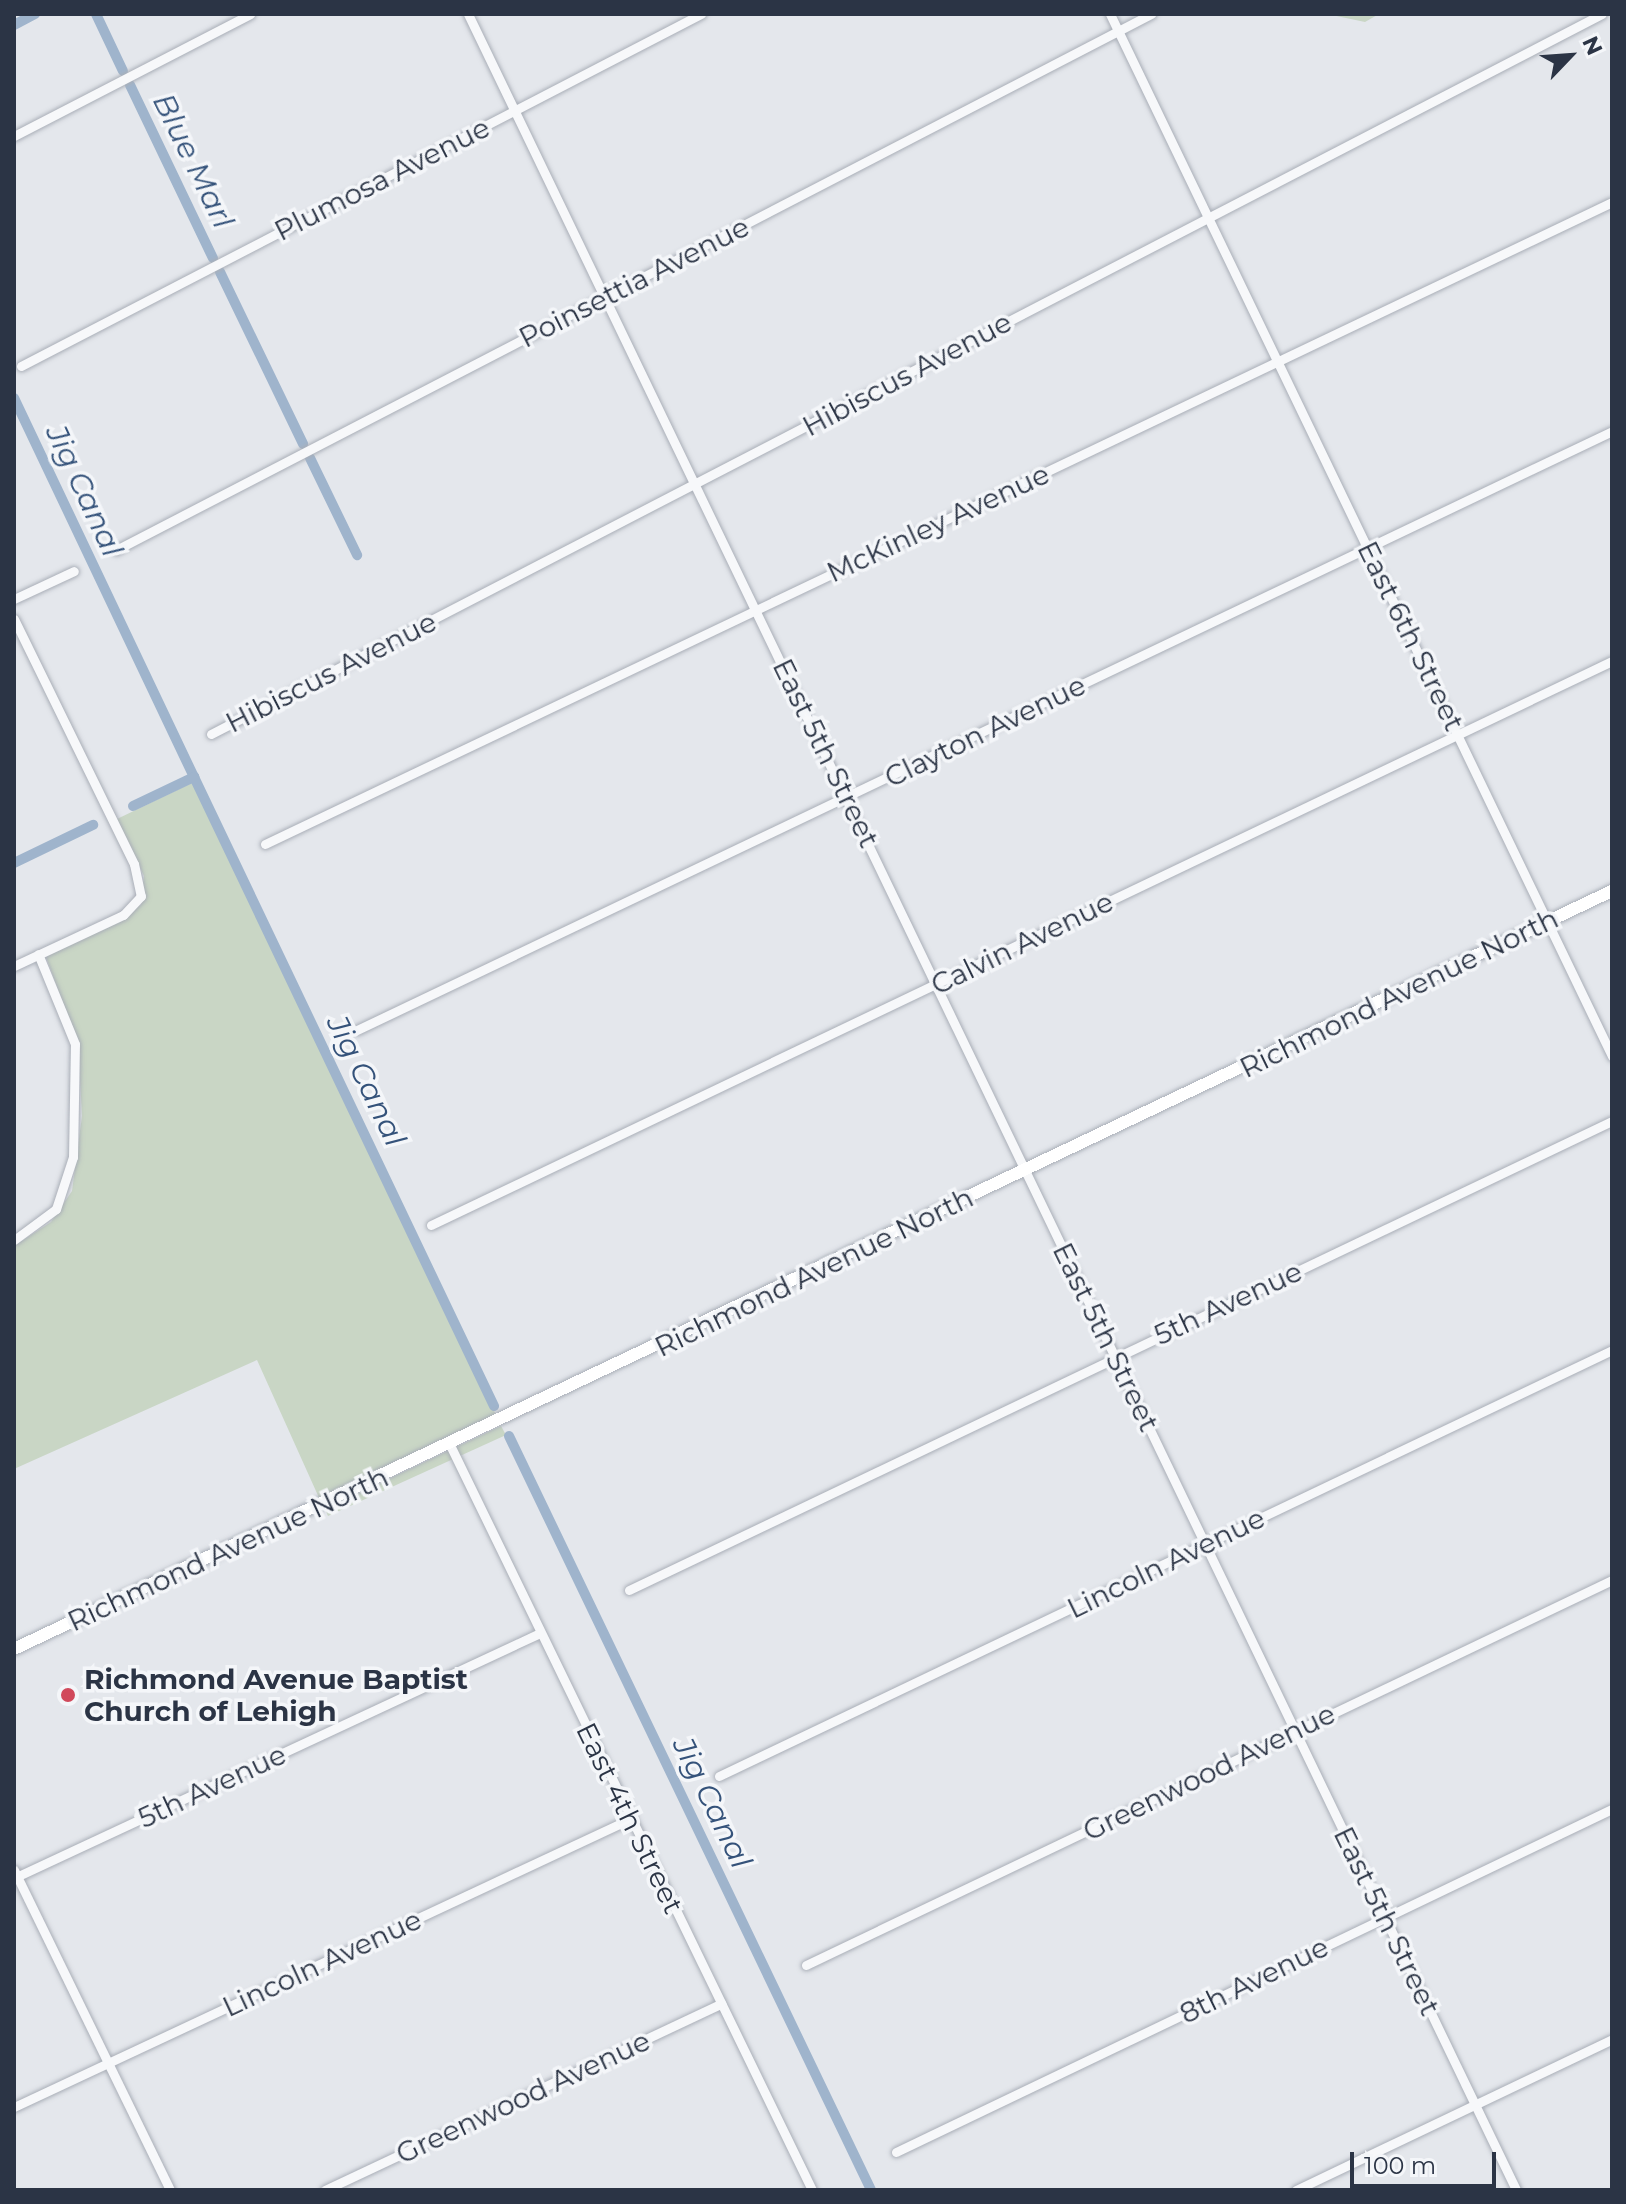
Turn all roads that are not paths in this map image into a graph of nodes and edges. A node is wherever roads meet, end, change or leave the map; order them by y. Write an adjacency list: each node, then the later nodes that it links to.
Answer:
1 (250, 14): 9 (street)
2 (468, 14): 8 (street, East 5th Street)
3 (701, 14): 8 (street, Plumosa Avenue)
4 (1110, 14): 7 (street, East 6th Street)
5 (1151, 14): 7 (street, Poinsettia Avenue)
6 (1602, 14): 11 (street, Hibiscus Avenue)
7 (1119, 31): 11 (street, East 6th Street); 12 (street, Poinsettia Avenue)
8 (515, 110): 12 (street, East 5th Street); 14 (street, Plumosa Avenue)
9 (14, 136)
10 (1612, 202): 13 (street, McKinley Avenue)
11 (1209, 216): 13 (street, East 6th Street); 16 (street, Hibiscus Avenue)
12 (605, 297): 16 (street, East 5th Street); 18 (street, Poinsettia Avenue)
13 (1279, 361): 17 (street, East 6th Street); 21 (street, McKinley Avenue)
14 (21, 366)
15 (1612, 431): 17 (street, Clayton Avenue)
16 (696, 484): 21 (street, East 5th Street); 24 (street, Hibiscus Avenue)
17 (1368, 548): 25 (street, East 6th Street); 26 (street, Clayton Avenue)
18 (116, 550)
19 (74, 571): 20 (street)
20 (14, 599)
21 (757, 609): 26 (street, East 5th Street); 27 (street, McKinley Avenue)
22 (14, 619): 30 (street)
23 (1612, 661): 25 (street, Calvin Avenue)
24 (211, 734)
25 (1458, 735): 29 (street, East 6th Street); 32 (street, Calvin Avenue)
26 (847, 796): 32 (street, East 5th Street); 33 (street, Clayton Avenue)
27 (265, 844)
28 (1612, 891): 29 (street, Richmond Avenue North)
29 (1548, 921): 34 (street, East 6th Street); 36 (street, Richmond Avenue North)
30 (38, 954): 31 (street); 38 (street)
31 (14, 966)
32 (937, 984): 36 (street, East 5th Street); 37 (street, Calvin Avenue)
33 (357, 1030)
34 (1612, 1056)
35 (1612, 1121): 40 (street, 5th Avenue)
36 (1026, 1170): 40 (street, East 5th Street); 41 (street, Richmond Avenue North)
37 (431, 1225)
38 (14, 1240)
39 (1612, 1350): 42 (street, Lincoln Avenue)
40 (1116, 1357): 42 (street, East 5th Street); 44 (street, 5th Avenue)
41 (450, 1445): 45 (street, East 4th Street); 46 (street, Richmond Avenue North)
42 (1206, 1544): 47 (street, East 5th Street); 48 (street, Lincoln Avenue)
43 (1612, 1580): 47 (street, Greenwood Avenue)
44 (629, 1590)
45 (540, 1633): 50 (street, East 4th Street); 51 (street, 5th Avenue)
46 (14, 1649)
47 (1295, 1730): 52 (street, East 5th Street); 53 (street, Greenwood Avenue)
48 (719, 1776)
49 (1612, 1809): 52 (street, 8th Avenue)
50 (630, 1819): 54 (street, East 4th Street); 56 (street, Lincoln Avenue)
51 (15, 1875): 56 (street)
52 (1385, 1917): 57 (street, East 5th Street); 59 (street, 8th Avenue)
53 (806, 1965)
54 (721, 2004): 61 (street, Greenwood Avenue); 62 (street, East 4th Street)
55 (1612, 2039): 57 (street)
56 (108, 2063): 58 (street, Lincoln Avenue); 60 (street)
57 (1475, 2105): 63 (street); 64 (street, East 5th Street)
58 (14, 2107)
59 (896, 2152)
60 (170, 2190)
61 (325, 2190)
62 (812, 2190)
63 (1296, 2190)
64 (1516, 2190)

